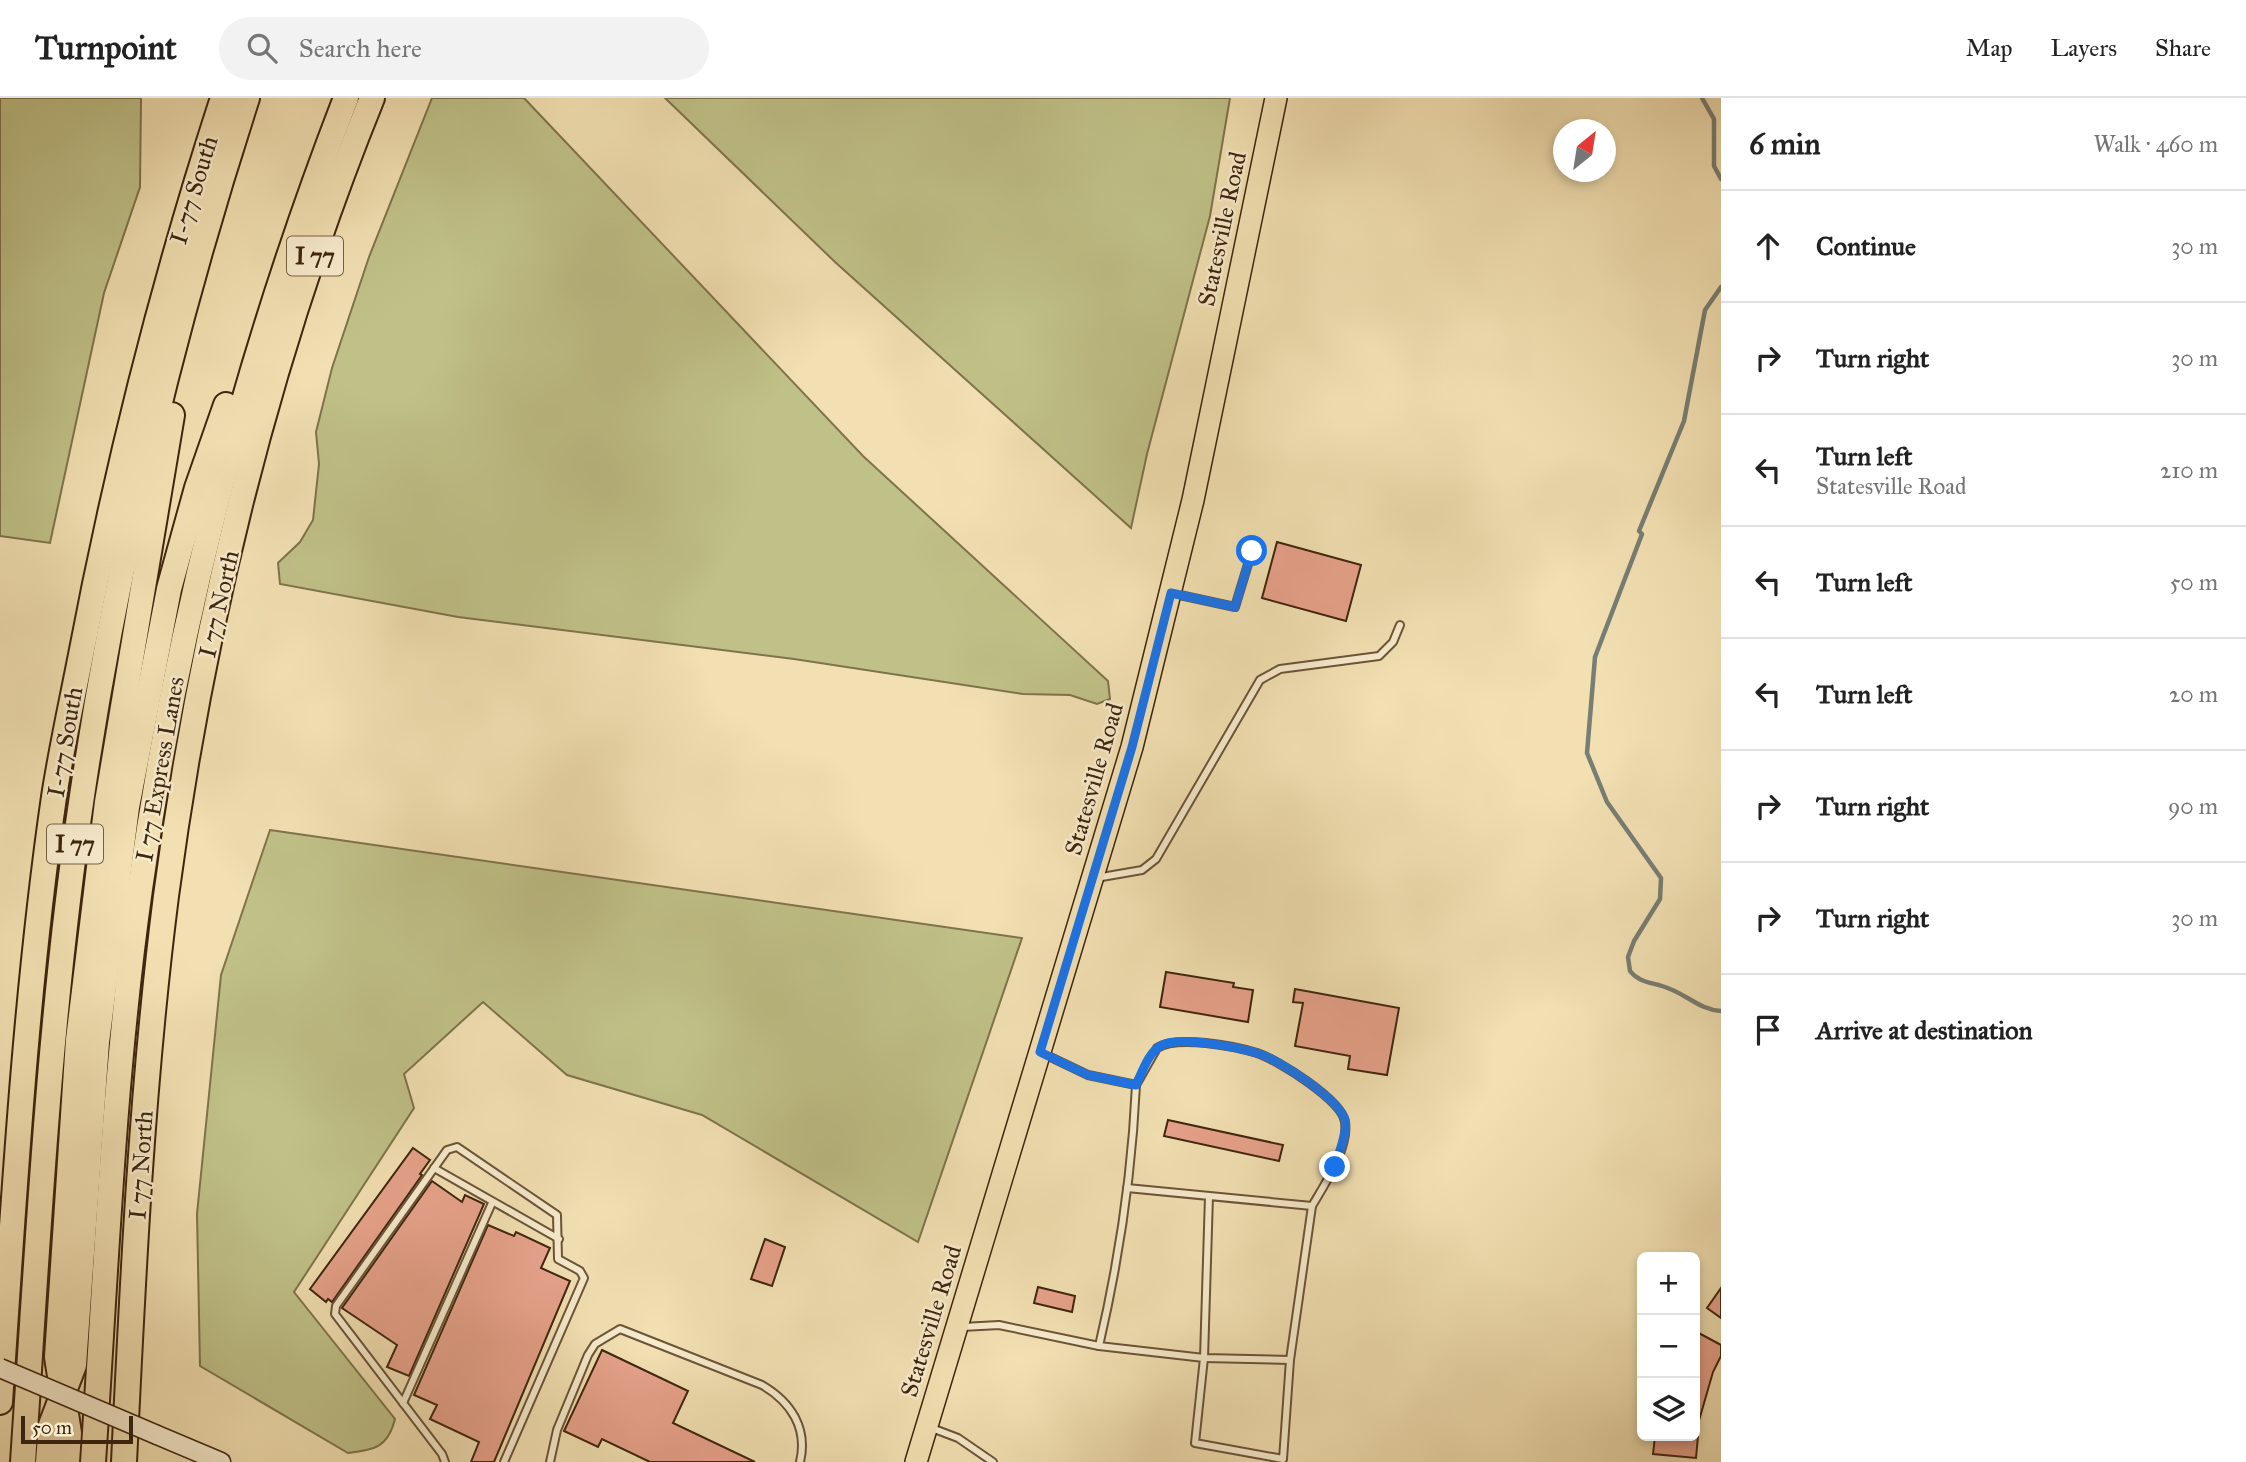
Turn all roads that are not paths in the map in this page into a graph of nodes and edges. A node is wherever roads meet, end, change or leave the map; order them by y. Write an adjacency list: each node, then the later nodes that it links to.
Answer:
1 (223, 98): 27 (highway, I-77 South / I 77)
2 (247, 98): 6 (highway, I 77)
3 (346, 98): 7 (highway, I 77 Express Lanes / I 77)
4 (372, 98): 33 (highway, I 77 North / I 77)
5 (1276, 98): 9 (main road, Statesville Road)
6 (203, 238): 21 (highway); 31 (highway, I 77)
7 (289, 252): 21 (highway); 32 (highway, I 77 Express Lanes / I 77)
8 (1252, 551): 9 (lane)
9 (1171, 593): 11 (main road, Statesville Road)
10 (1400, 625): 11 (lane)
11 (1092, 879): 12 (main road, Statesville Road)
12 (1040, 1052): 13 (lane); 20 (main road, Statesville Road)
13 (1136, 1085): 15 (lane); 18 (lane)
14 (434, 1168): 17 (lane); 19 (lane); 28 (lane)
15 (1127, 1188): 16 (lane); 22 (lane)
16 (1209, 1196): 18 (lane); 23 (lane)
17 (492, 1203): 19 (lane); 28 (lane)
18 (1312, 1206): 24 (lane)
19 (559, 1238): 36 (lane)
20 (957, 1327): 22 (lane); 29 (main road, Statesville Road)
21 (67, 1339): 26 (highway)
22 (1099, 1346): 23 (lane)
23 (1204, 1358): 24 (lane); 24 (lane)
24 (1290, 1360)
25 (0, 1368): 26 (main road, bridge)
26 (63, 1395): 30 (highway); 34 (main road, bridge)
27 (0, 1402)
28 (403, 1403): 35 (lane)
29 (927, 1426): 39 (main road, Statesville Road); 40 (lane)
30 (58, 1458)
31 (23, 1462)
32 (93, 1462)
33 (124, 1462)
34 (221, 1462)
35 (445, 1462)
36 (504, 1462)
37 (550, 1462): 38 (lane)
38 (800, 1462)
39 (916, 1462)
40 (993, 1462)

